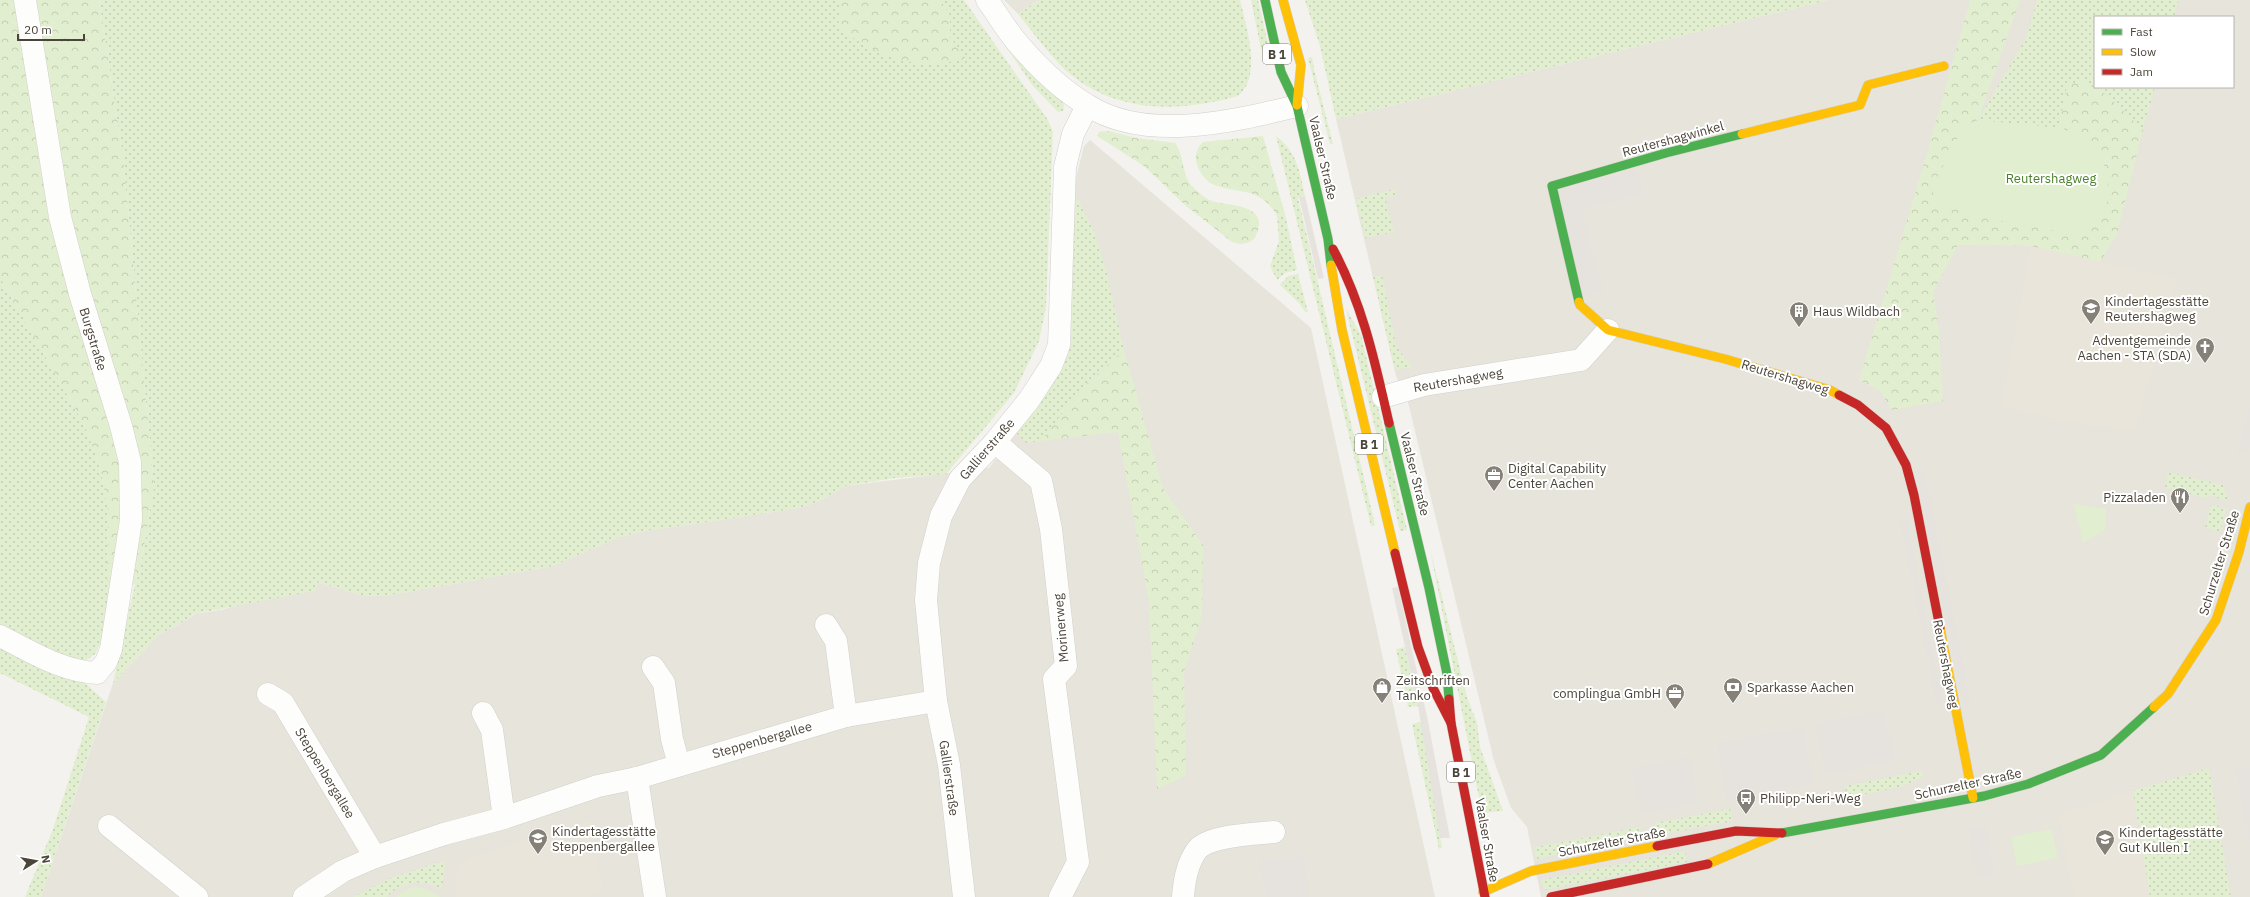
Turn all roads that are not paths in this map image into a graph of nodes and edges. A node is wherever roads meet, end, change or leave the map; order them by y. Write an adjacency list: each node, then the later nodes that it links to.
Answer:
1 (25, 0): 14 (street, Burgstraße)
2 (987, 0): 6 (street)
3 (1265, 0): 7 (street, Vaalser Straße / B 1)
4 (1283, 0): 7 (street, Vaalser Straße / B 1)
5 (1944, 66): 9 (street, Reutershagwinkel)
6 (1087, 106): 7 (street); 11 (street, Gallierstraße)
7 (1297, 106): 8 (street, Vaalser Straße / B 1)
8 (1328, 239): 10 (street, Vaalser Straße / B 1); 20 (street, Vaalser Straße / B 1)
9 (1608, 330): 10 (street, Reutershagweg); 23 (street, Reutershagweg)
10 (1383, 398): 20 (street, Vaalser Straße / B 1)
11 (995, 442): 17 (street, Gallierstraße); 35 (street, Morinerweg)
12 (2250, 507): 23 (street, Schurzelter Straße)
13 (826, 625): 19 (street)
14 (0, 636)
15 (653, 666): 21 (street)
16 (268, 694): 28 (street, Steppenbergallee)
17 (936, 701): 19 (street, Steppenbergallee); 34 (street, Gallierstraße)
18 (483, 713): 24 (street)
19 (846, 716): 21 (street, Steppenbergallee)
20 (1452, 723): 29 (street, Vaalser Straße / B 1)
21 (679, 765): 22 (street, Steppenbergallee)
22 (636, 778): 24 (street, Steppenbergallee); 33 (street)
23 (1973, 798): 27 (street, Schurzelter Straße)
24 (504, 818): 28 (street, Steppenbergallee)
25 (109, 826): 31 (street)
26 (1274, 832): 36 (street)
27 (1780, 833): 29 (street, Schurzelter Straße); 37 (street, Schurzelter Straße)
28 (375, 857): 32 (street, Steppenbergallee)
29 (1483, 895): 30 (street)
30 (1497, 895)
31 (197, 897)
32 (304, 897)
33 (655, 897)
34 (964, 897)
35 (1060, 897)
36 (1183, 897)
37 (1551, 897)

